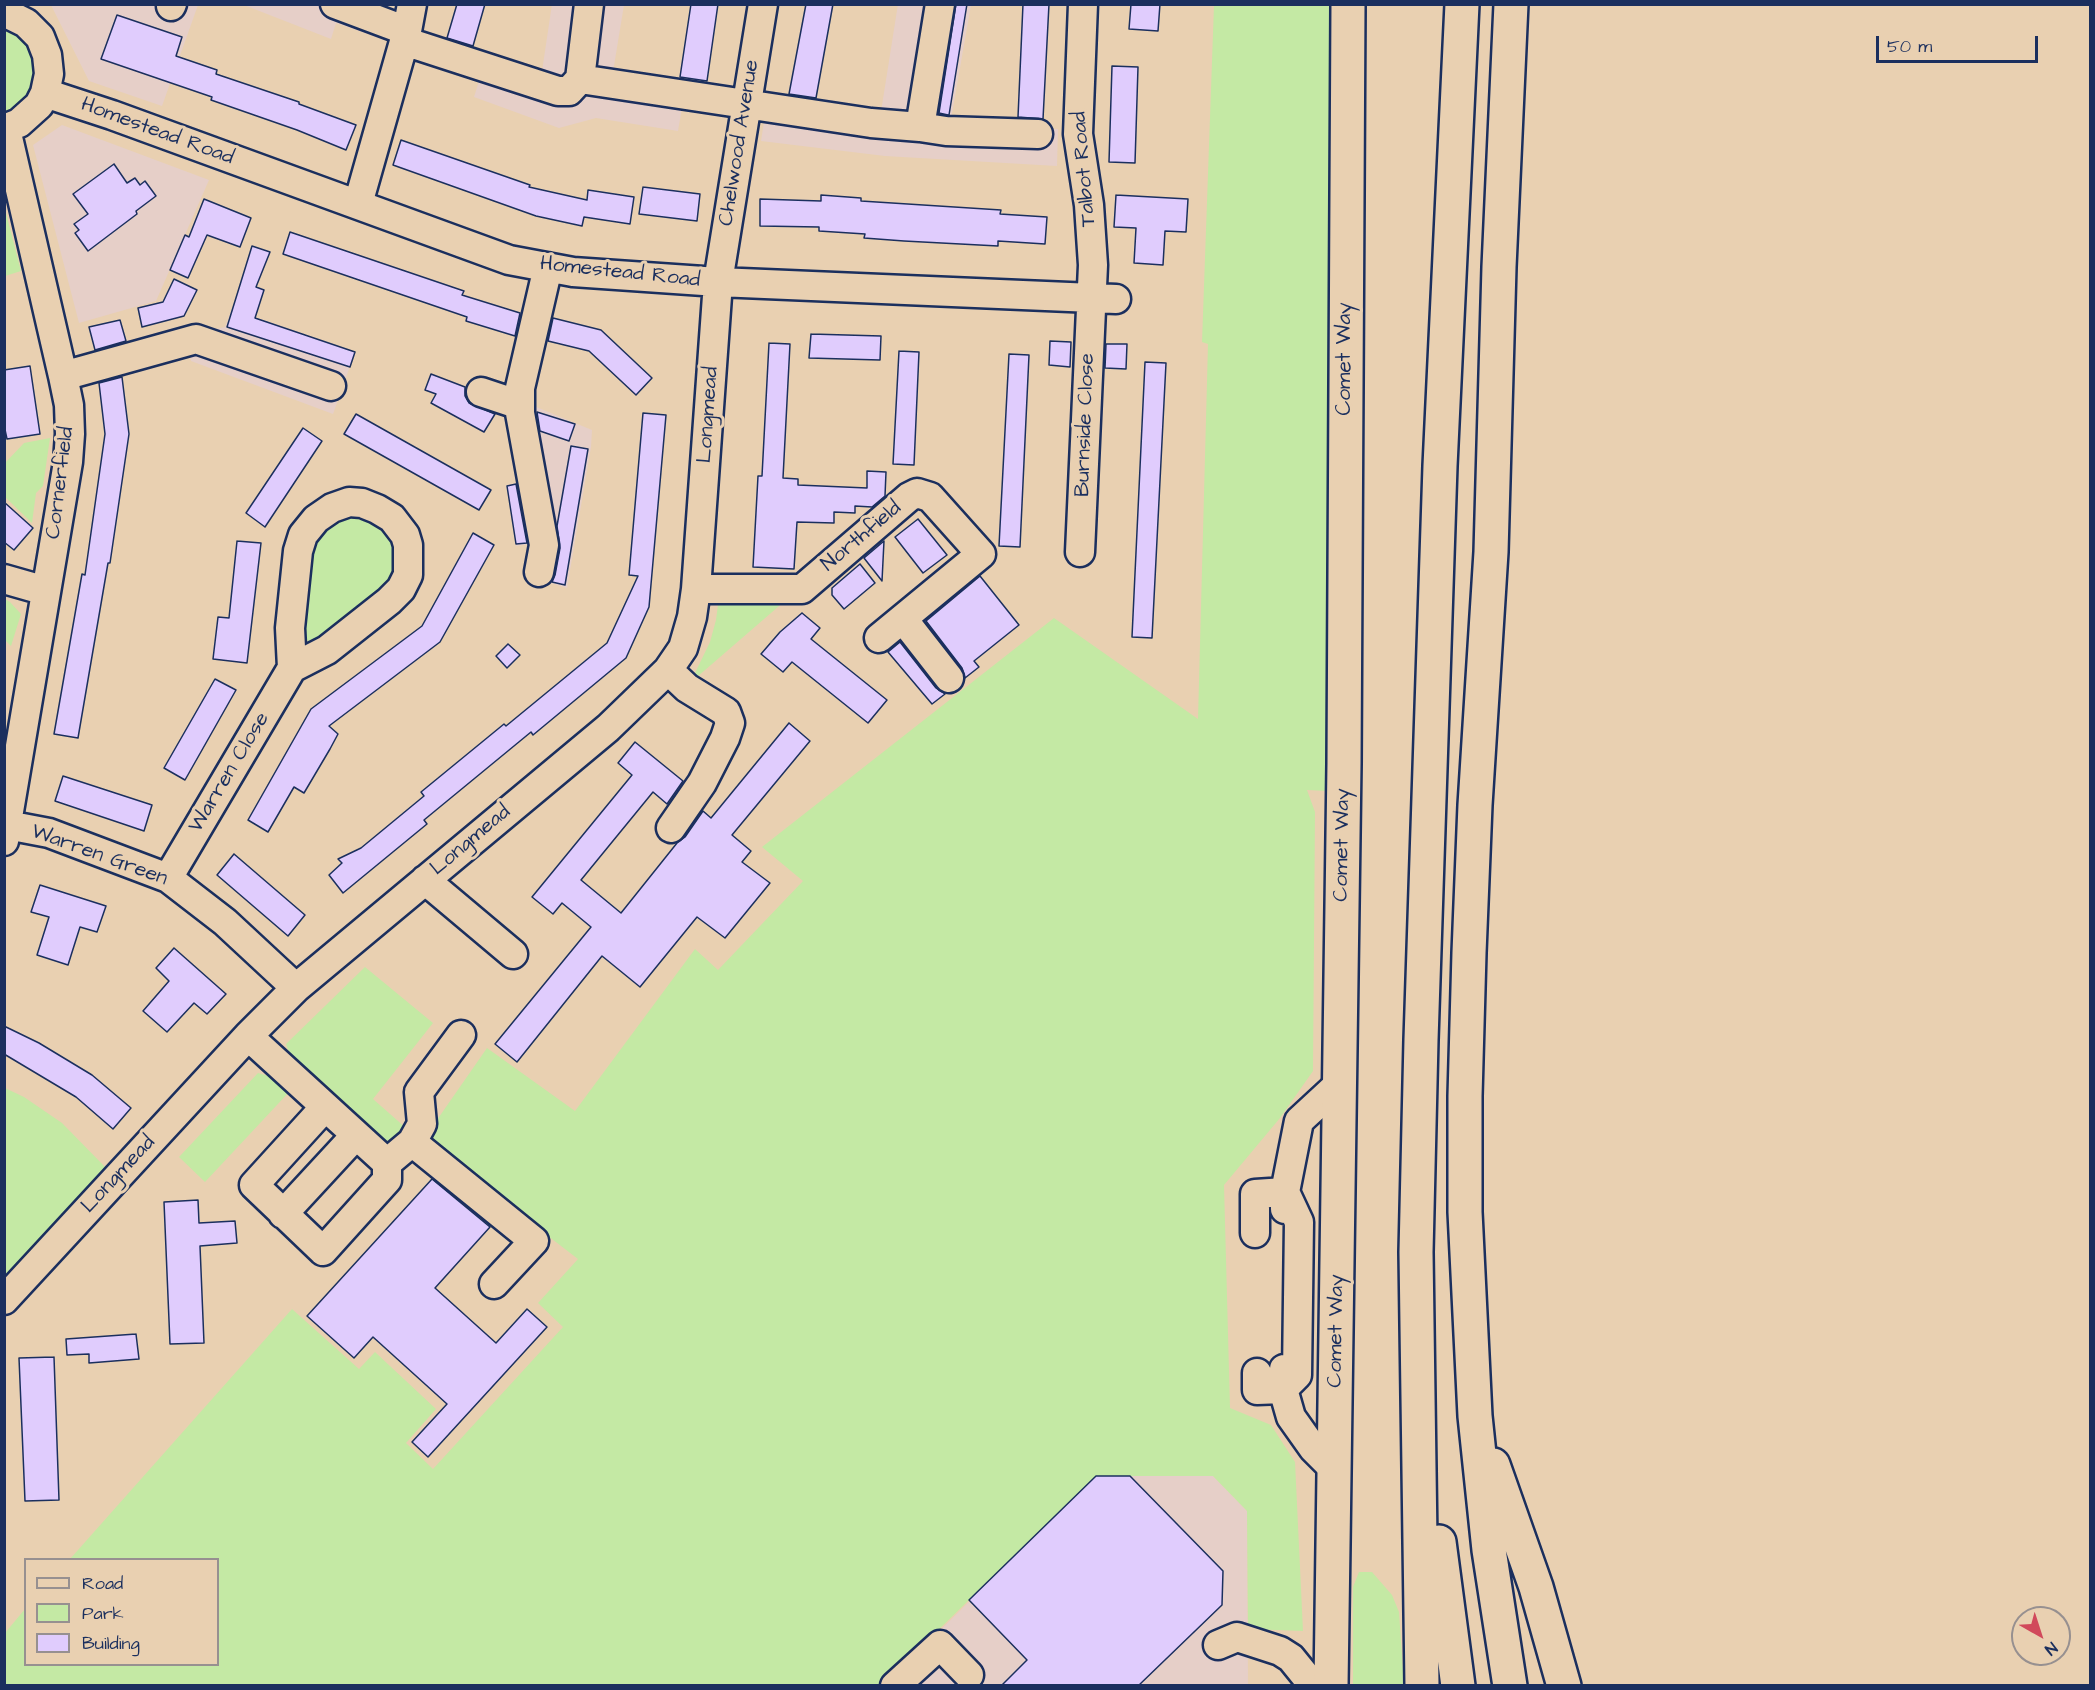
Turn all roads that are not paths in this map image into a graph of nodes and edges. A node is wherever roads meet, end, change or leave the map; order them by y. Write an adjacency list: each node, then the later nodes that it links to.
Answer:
1 (335, 4): 10 (street)
2 (589, 4): 11 (street)
3 (763, 4): 13 (street, Chelwood Avenue)
4 (940, 4): 14 (street)
5 (1083, 4): 20 (street, Talbot Road)
6 (1348, 4): 43 (main road, Comet Way)
7 (1462, 4): 51 (main road)
8 (1511, 4): 56 (main road)
9 (9, 10): 12 (street)
10 (408, 26): 11 (street); 17 (street)
11 (580, 79): 13 (street)
12 (45, 93): 15 (street); 17 (street, Homestead Road)
13 (746, 105): 14 (street); 19 (street, Chelwood Avenue)
14 (920, 127): 16 (street)
15 (5, 129): 21 (street, Cornerfield)
16 (1038, 134)
17 (358, 204): 18 (street, Homestead Road)
18 (548, 267): 19 (street, Homestead Road); 24 (street)
19 (718, 282): 20 (street, Homestead Road); 28 (street, Longmead)
20 (1104, 298): 25 (street, Burnside Close)
21 (63, 376): 22 (street); 29 (street, Cornerfield)
22 (331, 386)
23 (481, 392): 24 (street)
24 (520, 401): 26 (street)
25 (1080, 552)
26 (539, 572)
27 (4, 579): 29 (street)
28 (696, 589): 30 (street, Northfield); 33 (street, Longmead)
29 (46, 591): 36 (street, Cornerfield)
30 (903, 619): 31 (street, Northfield); 34 (street)
31 (879, 638)
32 (292, 668): 32 (street); 37 (street, Warren Close)
33 (668, 670): 35 (street); 38 (street, Longmead)
34 (949, 678)
35 (671, 828)
36 (6, 833): 37 (street, Warren Green)
37 (168, 878): 40 (street, Warren Green)
38 (426, 880): 39 (street); 40 (street, Longmead)
39 (513, 954)
40 (296, 988): 42 (street, Longmead)
41 (461, 1035): 46 (street)
42 (248, 1036): 44 (street); 53 (street, Longmead)
43 (1339, 1084): 48 (street); 57 (main road, Comet Way)
44 (325, 1107): 45 (street); 49 (street)
45 (356, 1135): 47 (street); 49 (street)
46 (412, 1142): 47 (street); 52 (street)
47 (387, 1163): 49 (street)
48 (1285, 1192): 50 (street); 55 (street)
49 (283, 1214)
50 (1255, 1233)
51 (1416, 1252): 63 (main road); 64 (main road)
52 (494, 1284)
53 (4, 1300)
54 (1257, 1373): 55 (street)
55 (1283, 1389): 57 (street)
56 (1475, 1416): 65 (main road); 66 (main road)
57 (1335, 1470): 62 (main road, Comet Way)
58 (1227, 1641): 61 (street)
59 (969, 1675): 60 (street)
60 (895, 1686)
61 (1308, 1686)
62 (1331, 1686)
63 (1422, 1686)
64 (1458, 1686)
65 (1510, 1686)
66 (1564, 1686)

